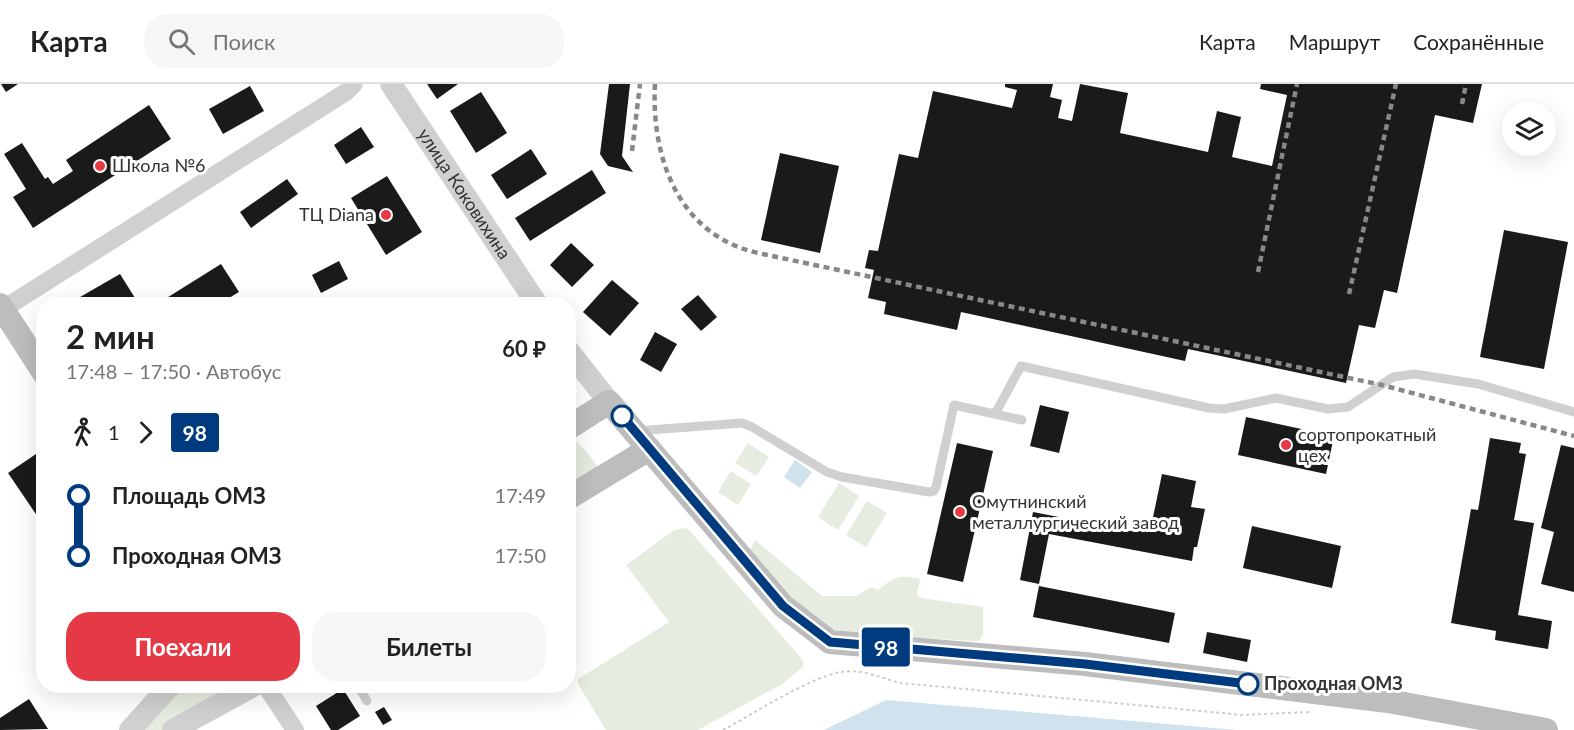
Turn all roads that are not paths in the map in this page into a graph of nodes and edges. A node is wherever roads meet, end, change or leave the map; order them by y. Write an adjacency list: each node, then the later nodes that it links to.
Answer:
1 (354, 84): 4 (street)
2 (391, 84): 3 (street, улица Коковихина)
3 (532, 297)
4 (1, 309): 6 (main road)
5 (576, 360): 7 (street)
6 (36, 362)
7 (609, 402): 11 (main road); 12 (main road)
8 (1574, 412): 9 (lane)
9 (995, 414): 10 (lane); 12 (lane)
10 (1023, 420)
11 (576, 423)
12 (641, 440): 13 (main road); 22 (main road)
13 (576, 492)
14 (164, 693): 19 (street)
15 (240, 693): 20 (street)
16 (271, 693): 21 (street)
17 (362, 693): 18 (lane)
18 (367, 701)
19 (130, 730)
20 (173, 730)
21 (295, 730)
22 (1546, 730)

